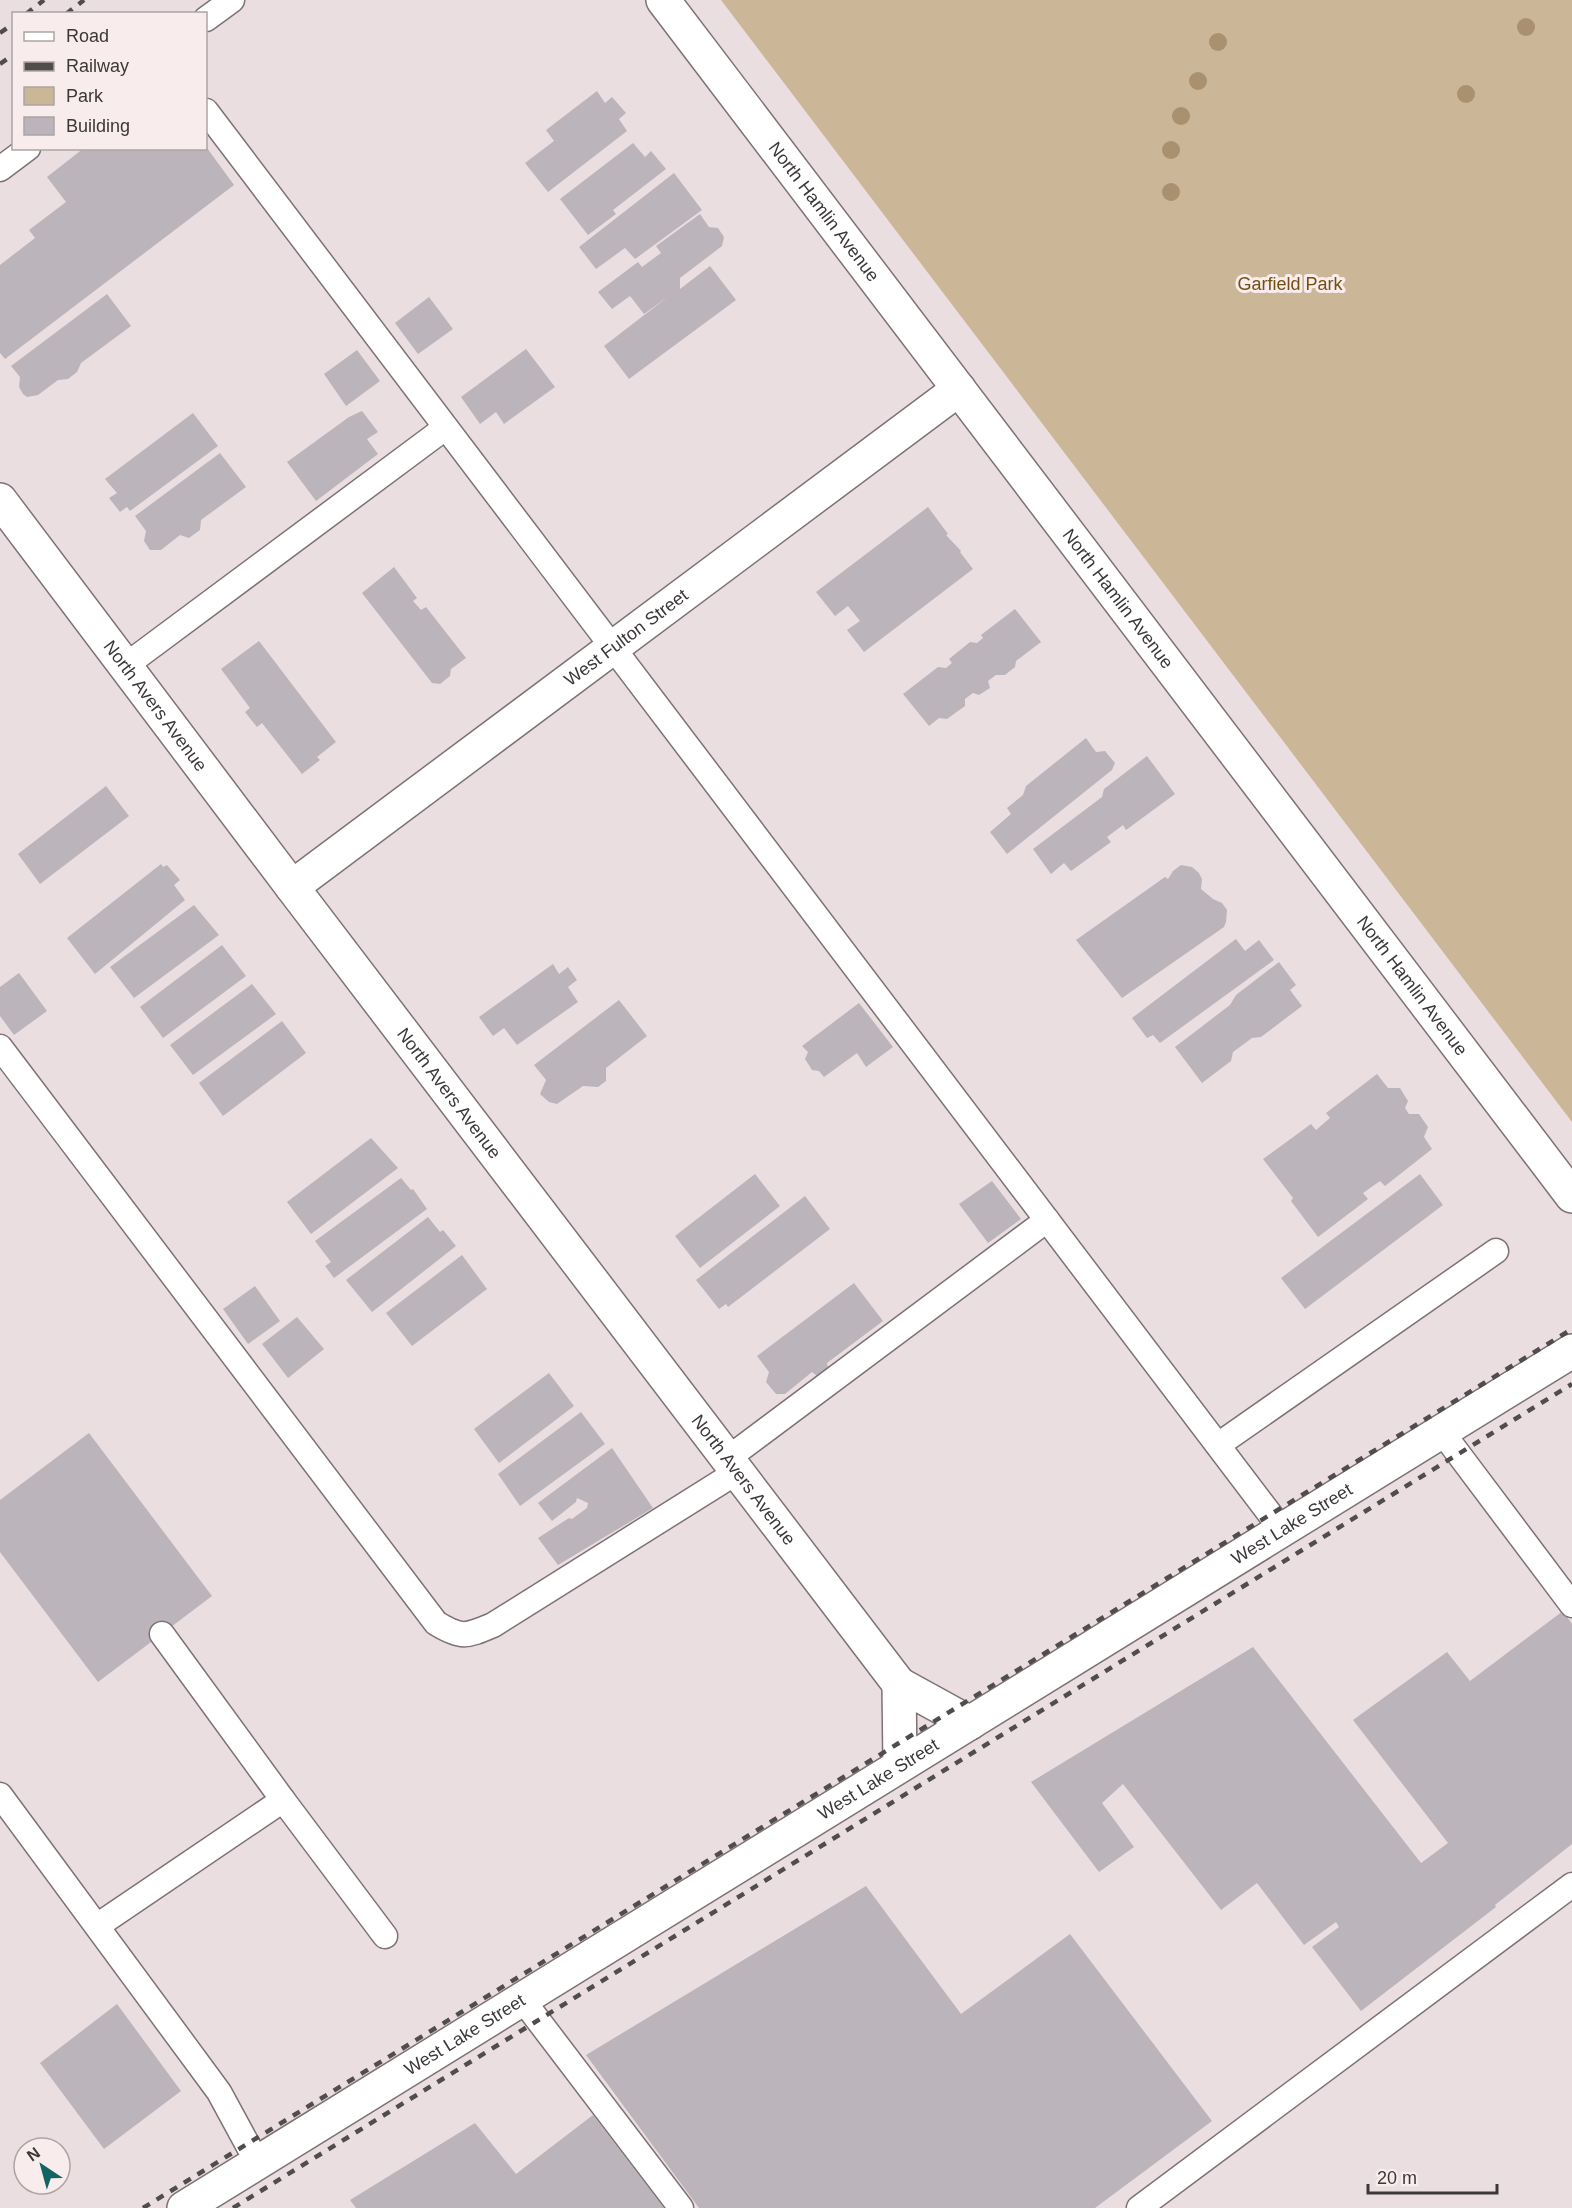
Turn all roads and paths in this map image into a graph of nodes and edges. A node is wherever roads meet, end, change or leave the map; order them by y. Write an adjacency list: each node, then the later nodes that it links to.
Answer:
1 (232, 0): 3 (lane)
2 (663, 0): 7 (street, North Hamlin Avenue)
3 (207, 19)
4 (207, 112): 8 (lane)
5 (25, 150): 6 (lane)
6 (0, 169)
7 (959, 389): 10 (street, West Fulton Street); 14 (street, North Hamlin Avenue)
8 (445, 428): 10 (lane); 11 (lane)
9 (0, 500): 11 (street, North Avers Avenue)
10 (612, 648): 12 (street, West Fulton Street); 15 (lane)
11 (125, 666): 12 (street, North Avers Avenue)
12 (292, 887): 20 (street, North Avers Avenue)
13 (0, 1047): 20 (lane)
14 (1572, 1196)
15 (1047, 1220): 19 (lane); 20 (lane)
16 (1496, 1251): 19 (lane)
17 (1568, 1347): 18 (street, West Lake Street)
18 (1442, 1432): 21 (street, West Lake Street); 22 (lane)
19 (1218, 1445): 21 (lane)
20 (732, 1466): 24 (street, North Avers Avenue)
21 (1282, 1530): 25 (street, West Lake Street)
22 (1572, 1605)
23 (162, 1634): 28 (lane)
24 (899, 1684): 25 (street, North Avers Avenue); 26 (street)
25 (970, 1723): 26 (street, West Lake Street)
26 (900, 1765): 32 (street, West Lake Street)
27 (0, 1795): 30 (lane)
28 (283, 1800): 30 (lane); 31 (lane)
29 (1572, 1885): 36 (lane)
30 (97, 1926): 33 (lane)
31 (385, 1936)
32 (522, 1999): 33 (street, West Lake Street); 35 (lane)
33 (257, 2162): 34 (street, West Lake Street)
34 (184, 2208)
35 (681, 2208)
36 (1139, 2208)

